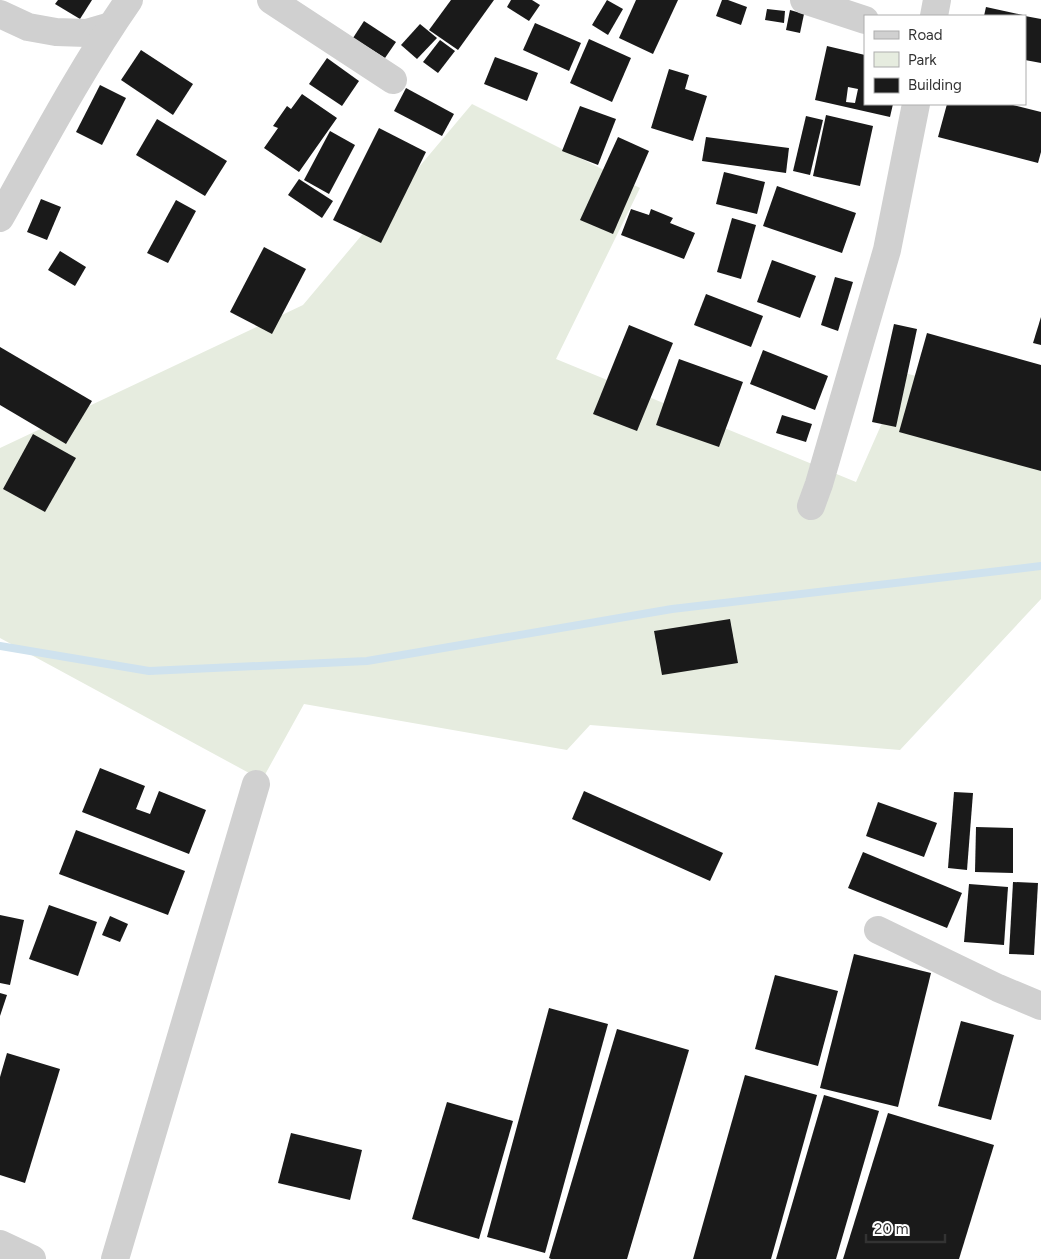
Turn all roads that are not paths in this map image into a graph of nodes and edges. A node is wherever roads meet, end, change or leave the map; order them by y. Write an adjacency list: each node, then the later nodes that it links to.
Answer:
1 (129, 0): 8 (street)
2 (271, 0): 9 (street)
3 (804, 0): 7 (street)
4 (937, 0): 6 (street)
5 (0, 14): 8 (street)
6 (934, 15)
7 (864, 20)
8 (111, 26): 11 (street)
9 (393, 80)
10 (916, 105): 12 (street)
11 (0, 218)
12 (810, 506)
13 (256, 784): 18 (street)
14 (878, 930): 15 (street)
15 (1041, 1006)
16 (0, 1244): 17 (street)
17 (32, 1259)
18 (115, 1259)

